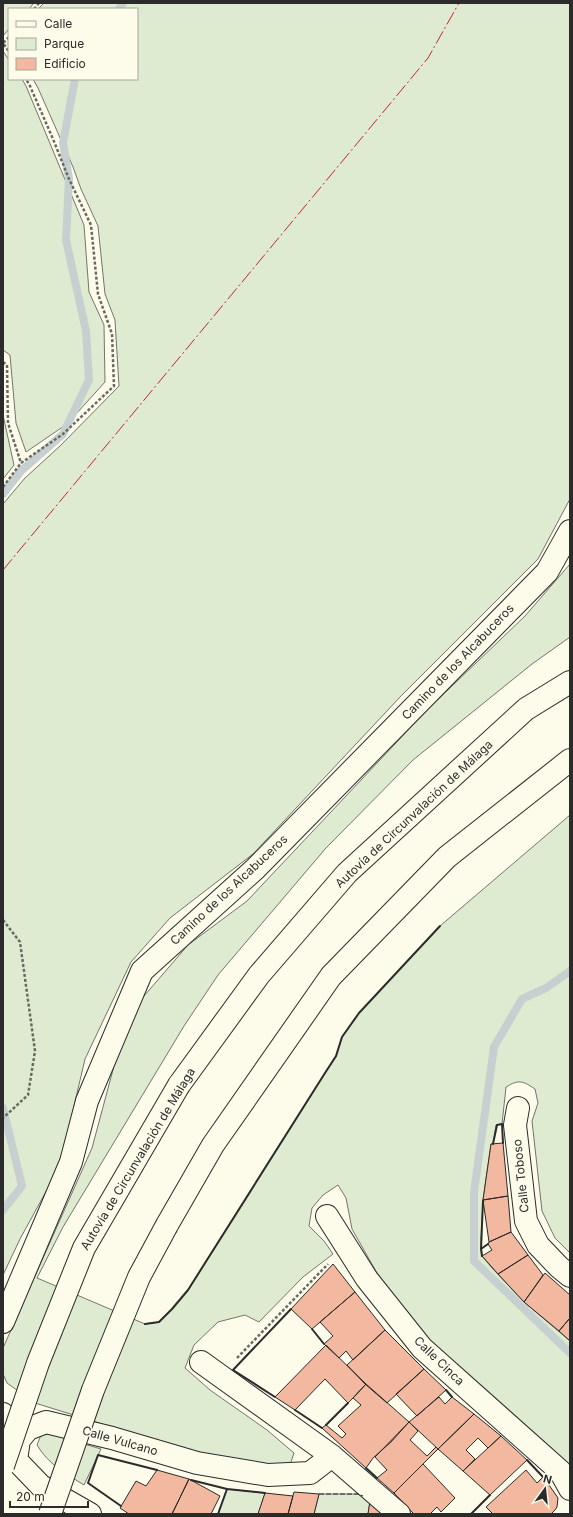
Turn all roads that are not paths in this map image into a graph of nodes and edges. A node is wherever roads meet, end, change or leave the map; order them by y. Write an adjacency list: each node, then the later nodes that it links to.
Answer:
1 (570, 531): 7 (main road, Camino de los Alcabuceros)
2 (570, 682): 11 (main road, Autovía de Circunvalación de Málaga, bridge)
3 (570, 760): 13 (main road, bridge)
4 (518, 1108): 6 (main road, Calle Toboso)
5 (327, 1216): 12 (main road, Calle Cinca)
6 (570, 1276)
7 (3, 1322)
8 (201, 1362): 10 (main road)
9 (3, 1414): 11 (main road)
10 (332, 1456): 11 (main road, Calle Vulcano); 15 (main road)
11 (10, 1460): 14 (main road)
12 (570, 1489)
13 (50, 1514)
14 (90, 1514)
15 (399, 1514)

